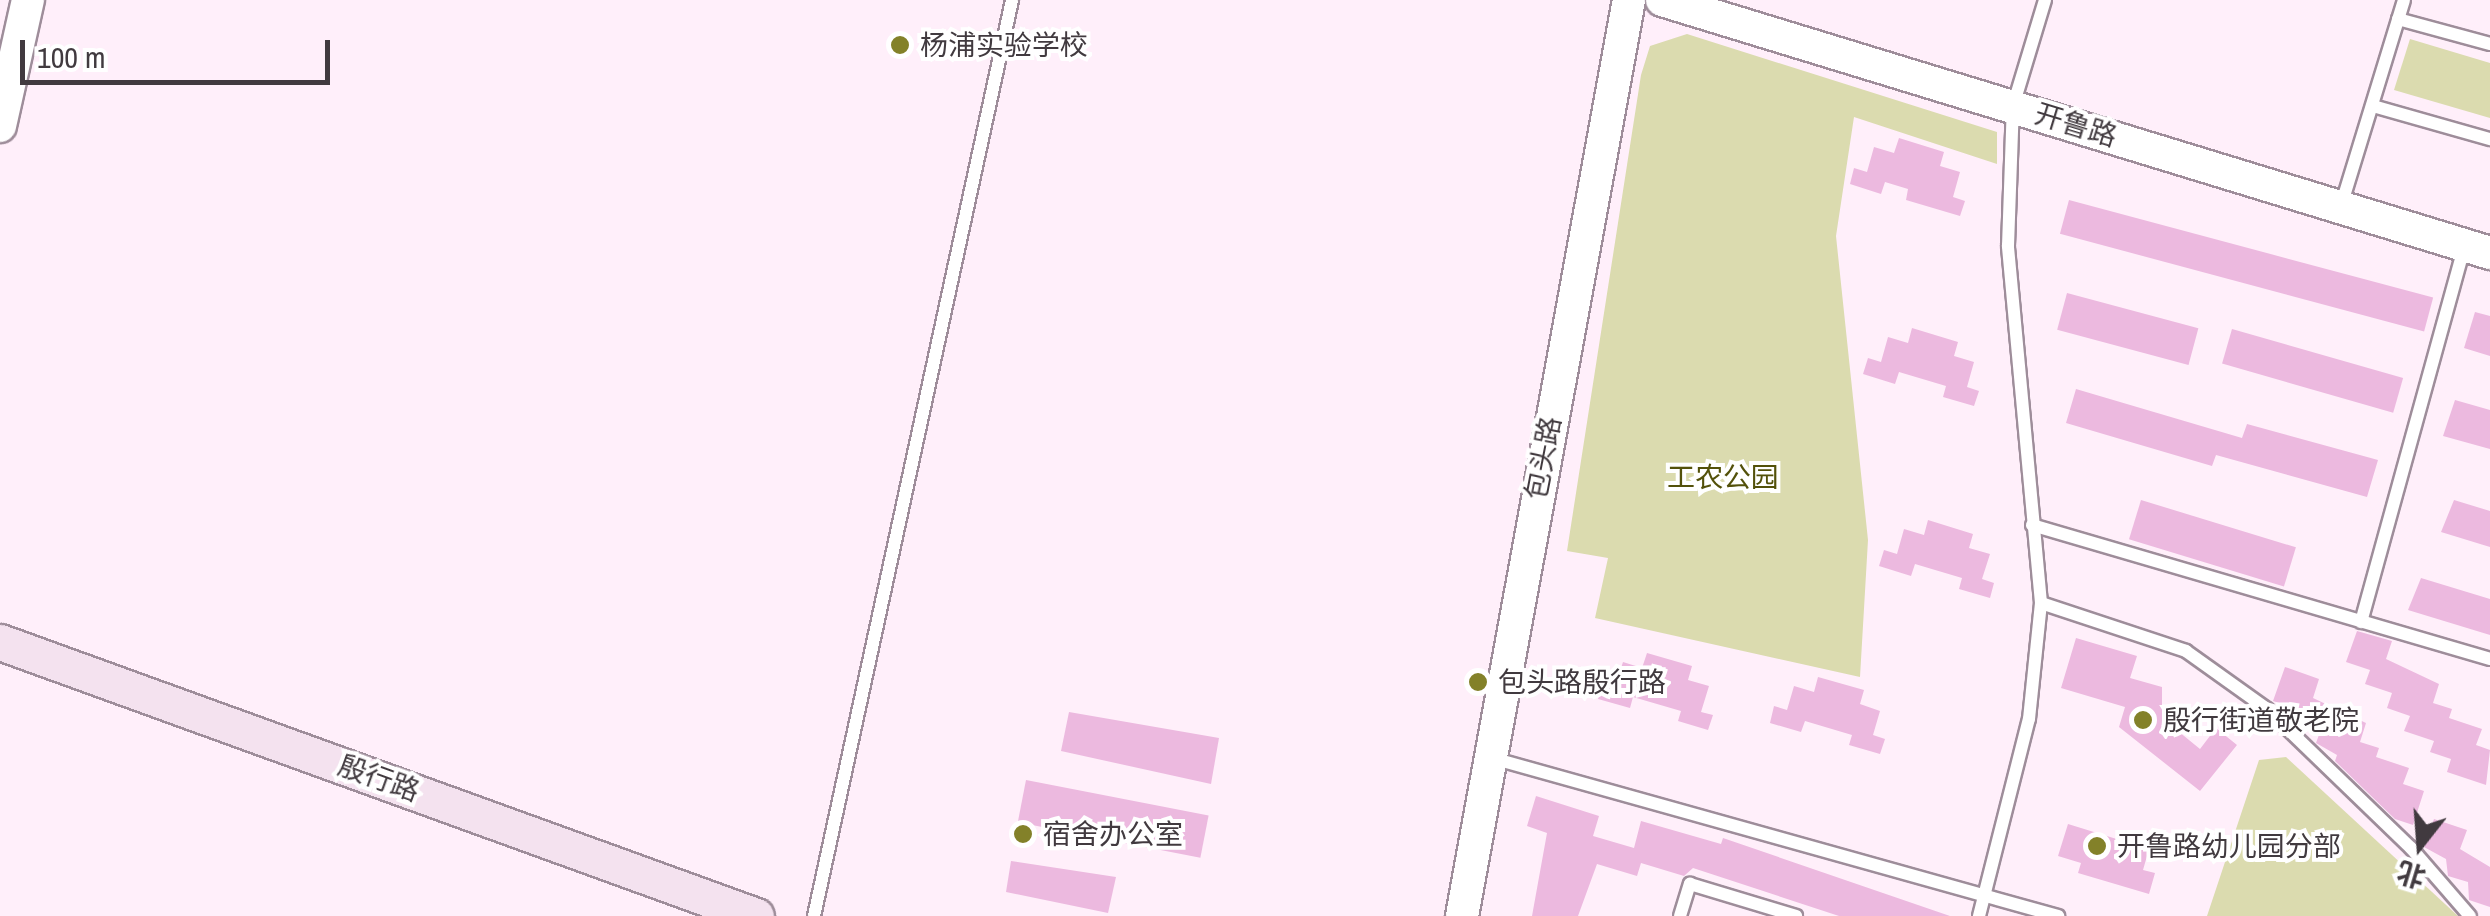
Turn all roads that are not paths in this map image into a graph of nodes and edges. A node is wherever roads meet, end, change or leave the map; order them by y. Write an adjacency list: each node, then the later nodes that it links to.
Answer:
1 (28, 0): 11 (street)
2 (1012, 0): 25 (lane)
3 (1629, 0): 21 (street, 包头路)
4 (1662, 0): 9 (street, 开鲁路)
5 (2045, 0): 9 (lane)
6 (2404, 0): 7 (lane)
7 (2398, 19): 8 (lane); 10 (lane)
8 (2490, 44)
9 (2013, 106): 13 (street, 开鲁路); 15 (lane)
10 (2373, 106): 12 (lane); 13 (lane)
11 (0, 126)
12 (2490, 138)
13 (2342, 206): 14 (street, 开鲁路)
14 (2477, 250): 17 (lane)
15 (2032, 525): 16 (lane); 17 (lane)
16 (2041, 604): 22 (lane); 31 (lane)
17 (2361, 622): 19 (lane)
18 (0, 642): 24 (main road, 殷行路)
19 (2490, 659)
20 (0, 664): 23 (main road, 殷行路)
21 (1486, 756): 22 (lane); 26 (street, 包头路)
22 (1985, 895): 29 (lane); 30 (lane)
23 (698, 916)
24 (756, 916)
25 (814, 916)
26 (1462, 916)
27 (1680, 916): 28 (lane)
28 (1796, 916)
29 (1979, 916)
30 (2058, 916)
31 (2470, 916)

